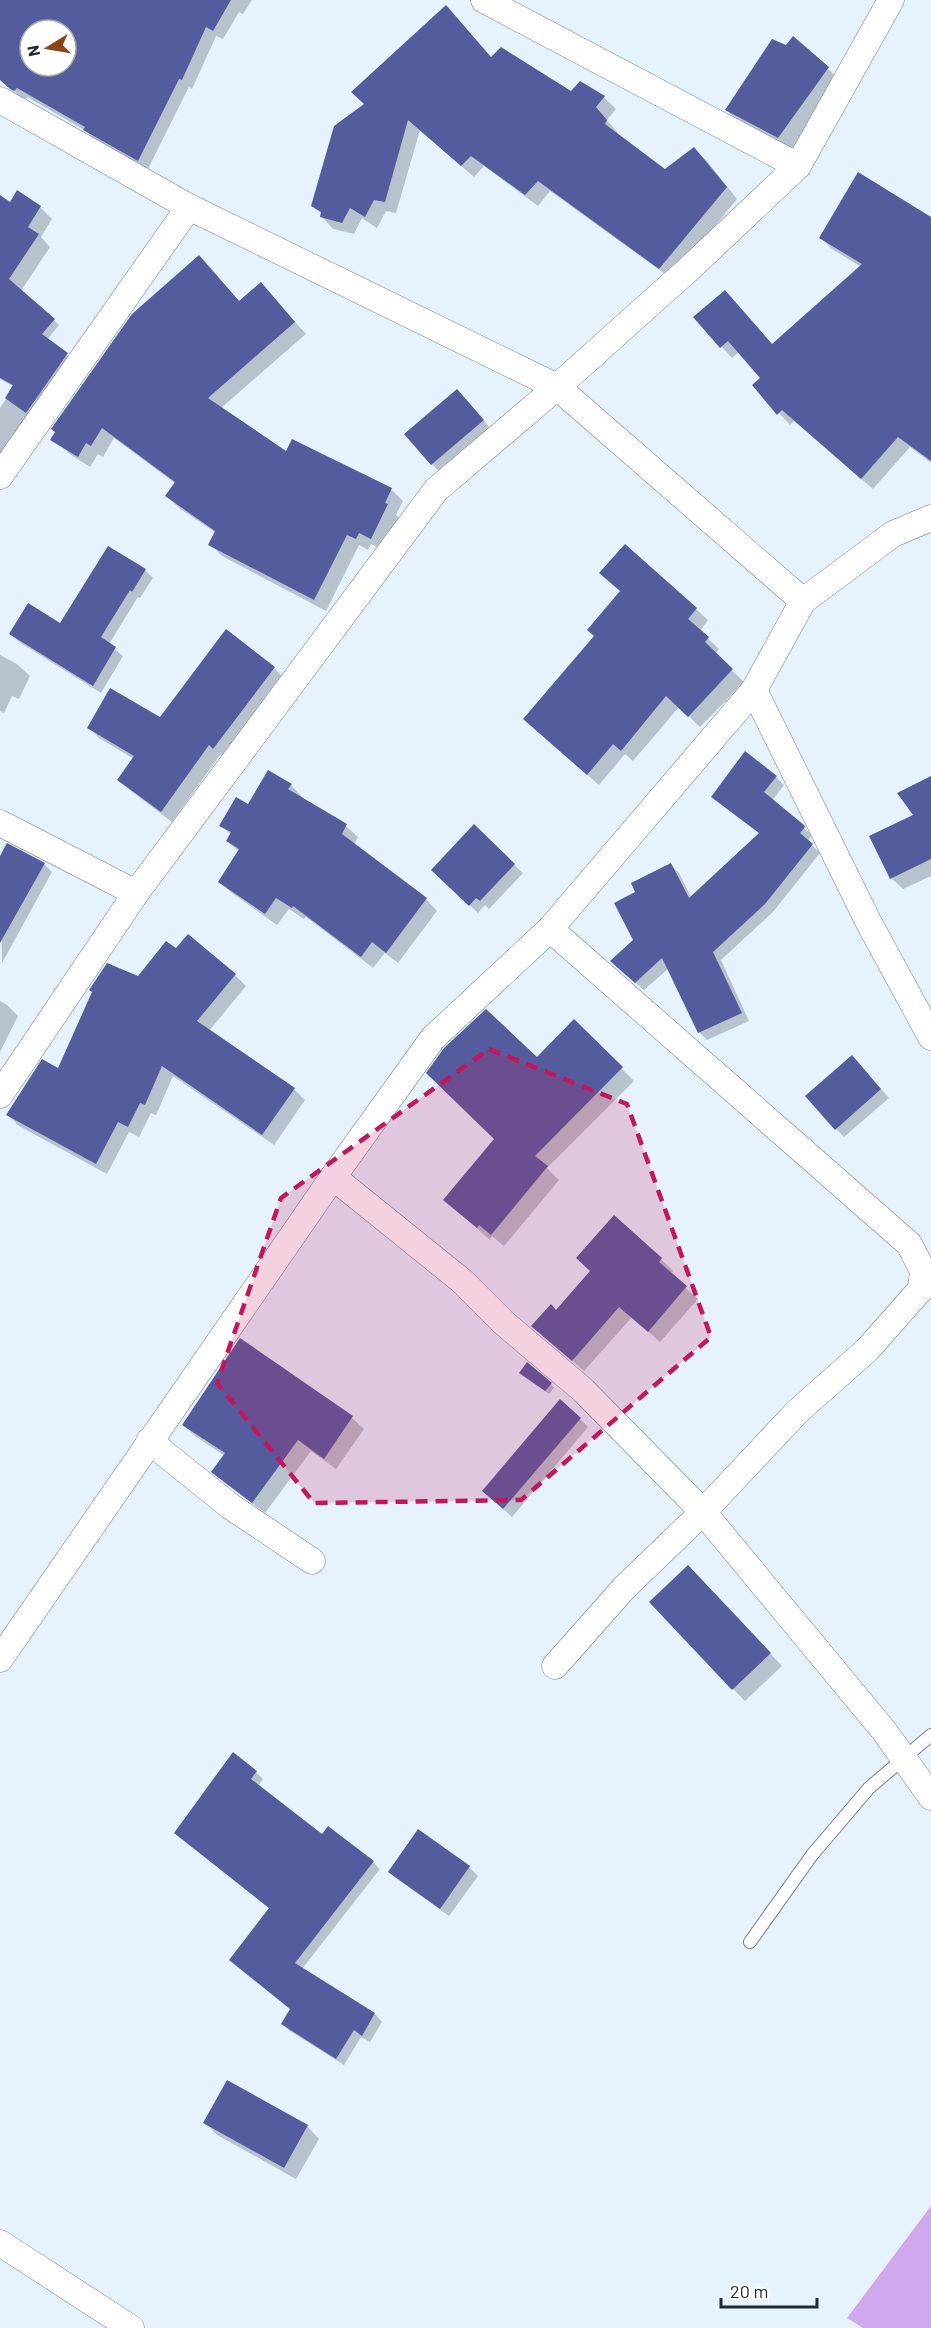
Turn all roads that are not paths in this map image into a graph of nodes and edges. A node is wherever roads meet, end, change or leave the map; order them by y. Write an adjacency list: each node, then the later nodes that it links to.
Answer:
1 (484, 0): 4 (street)
2 (891, 0): 4 (street)
3 (0, 100): 5 (street)
4 (798, 166): 6 (street)
5 (189, 207): 6 (street); 7 (street)
6 (557, 387): 9 (street); 12 (street)
7 (0, 476)
8 (931, 519): 9 (street)
9 (803, 601): 10 (street)
10 (754, 690): 13 (street); 14 (street)
11 (0, 823): 12 (street)
12 (136, 893): 15 (street)
13 (550, 929): 16 (street); 18 (street)
14 (931, 1037)
15 (0, 1095)
16 (333, 1177): 17 (street); 18 (street)
17 (149, 1441): 19 (street); 20 (street)
18 (703, 1512): 21 (street); 23 (street)
19 (312, 1561)
20 (0, 1659)
21 (555, 1666)
22 (931, 1735): 23 (lane)
23 (905, 1757): 24 (street); 25 (lane)
24 (931, 1797)
25 (750, 1942)
26 (0, 2243): 27 (street)
27 (131, 2328)

